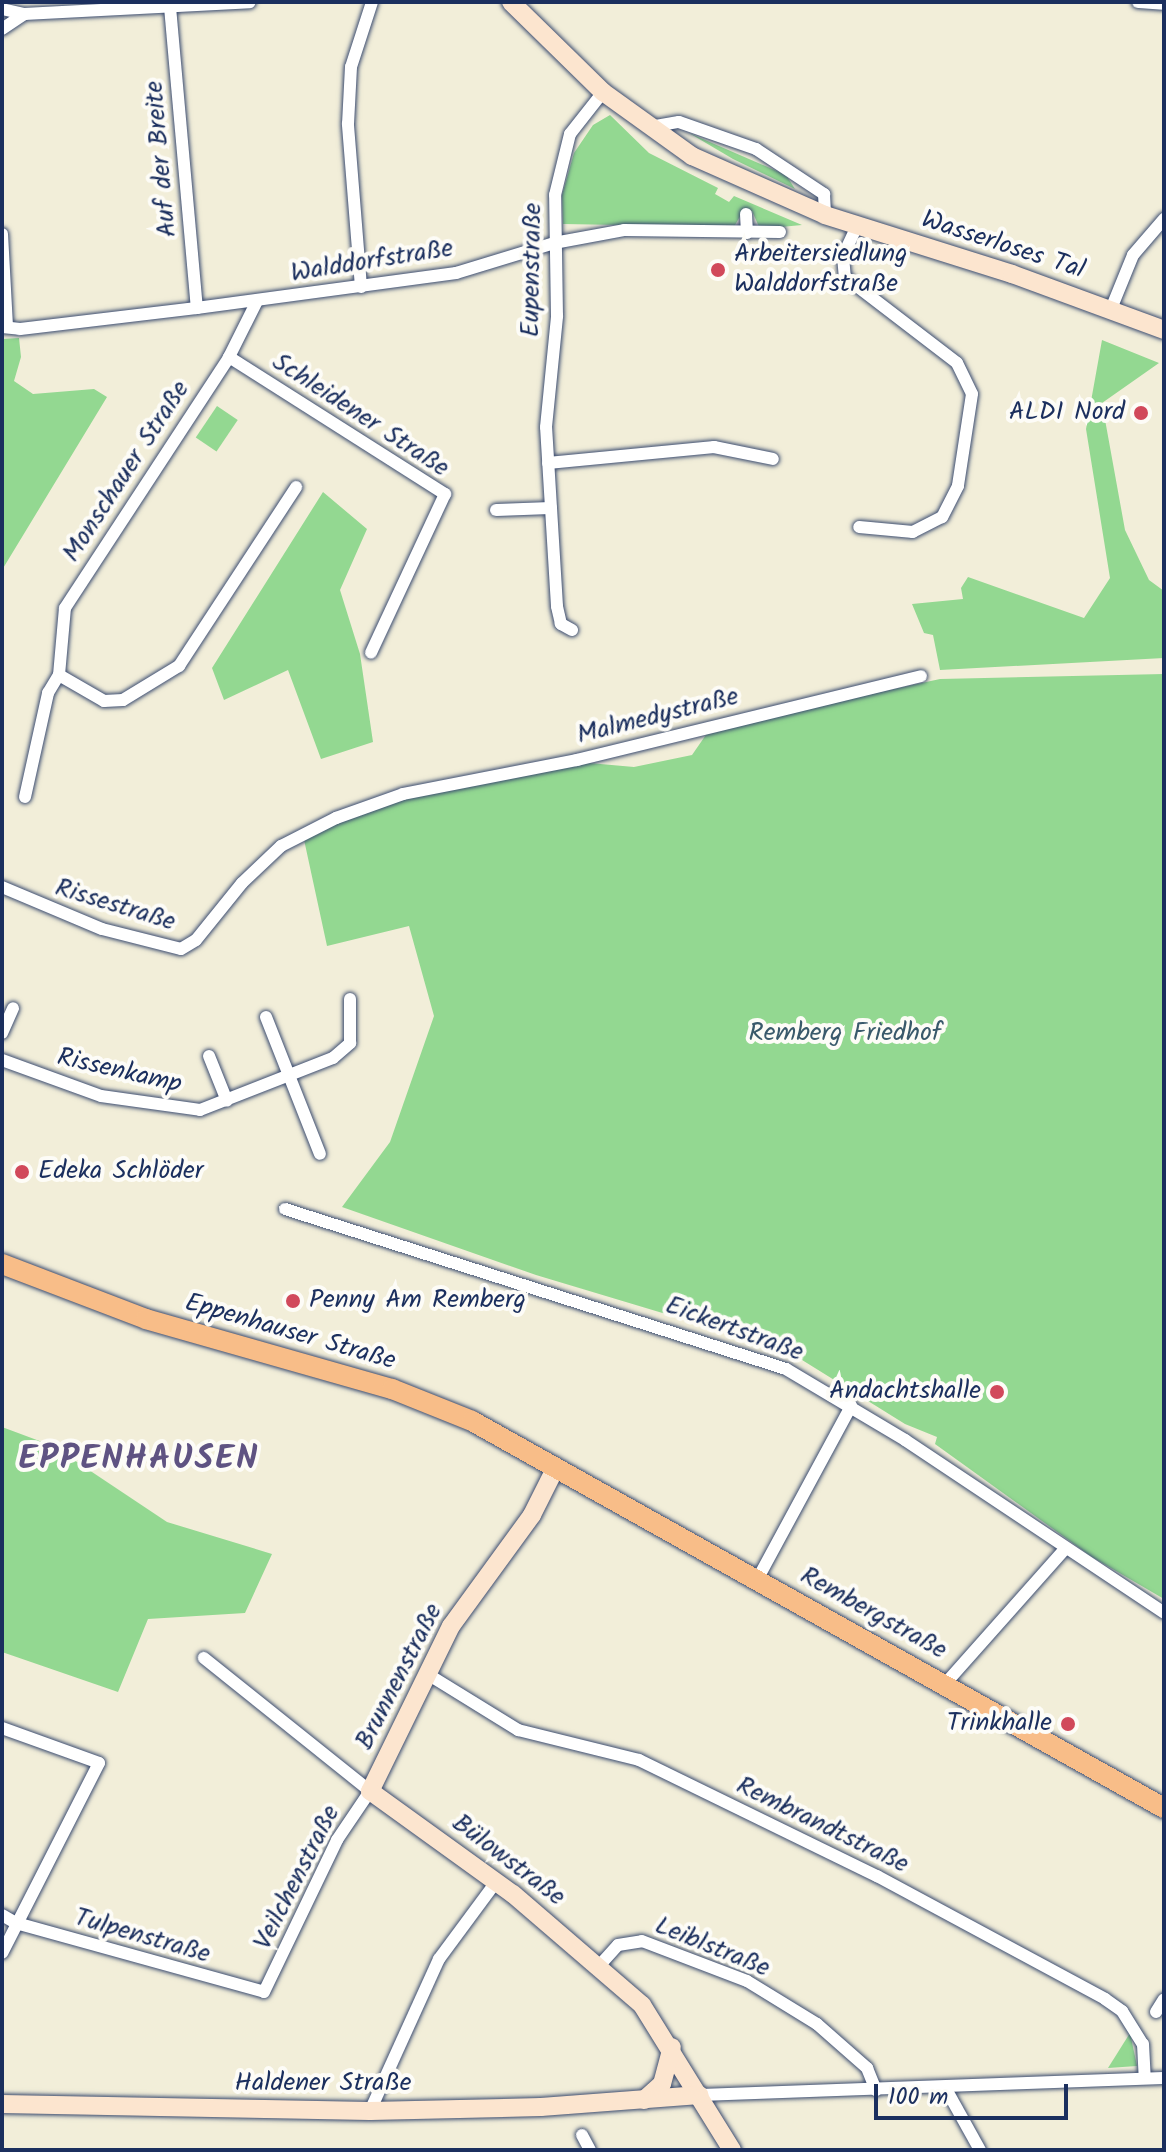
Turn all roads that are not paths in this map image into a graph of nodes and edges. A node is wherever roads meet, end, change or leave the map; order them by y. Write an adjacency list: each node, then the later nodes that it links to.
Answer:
1 (250, 2): 7 (street)
2 (372, 2): 21 (street)
3 (511, 2): 11 (main road, Wasserloses Tal)
4 (1138, 2): 5 (street)
5 (1164, 4)
6 (127, 6): 7 (street); 9 (street)
7 (170, 7): 23 (street, Auf der Breite)
8 (2, 9): 9 (street)
9 (24, 14): 10 (street)
10 (2, 29)
11 (603, 92): 12 (main road, Wasserloses Tal); 20 (street, Eupenstraße)
12 (648, 127): 14 (main road, Wasserloses Tal); 14 (street)
13 (746, 214): 18 (street)
14 (825, 215): 16 (main road, Wasserloses Tal)
15 (1164, 219): 24 (street)
16 (857, 226): 24 (main road, Wasserloses Tal); 33 (street)
17 (780, 232): 18 (street, Walddorfstraße)
18 (747, 233): 20 (street, Walddorfstraße)
19 (2, 234): 25 (street)
20 (554, 243): 21 (street, Walddorfstraße); 29 (street, Eupenstraße)
21 (361, 287): 22 (street, Walddorfstraße)
22 (257, 301): 23 (street, Walddorfstraße); 27 (street, Monschauer Straße)
23 (197, 308): 25 (street, Walddorfstraße)
24 (1111, 309): 26 (main road, Wasserloses Tal)
25 (5, 327)
26 (1164, 330)
27 (229, 357): 35 (street, Schleidener Straße); 36 (street, Monschauer Straße)
28 (773, 459): 29 (street)
29 (548, 463): 31 (street, Eupenstraße)
30 (296, 487): 36 (street)
31 (551, 508): 32 (street); 34 (street, Eupenstraße)
32 (496, 510)
33 (859, 527)
34 (572, 630)
35 (371, 653)
36 (59, 675): 39 (street, Monschauer Straße)
37 (921, 676): 38 (street, Malmedystraße)
38 (403, 794): 40 (street, Rissestraße)
39 (25, 797)
40 (2, 887)
41 (350, 999): 47 (street, Rissenkamp)
42 (13, 1008): 44 (street)
43 (266, 1017): 47 (street)
44 (2, 1033)
45 (209, 1056): 48 (street, Rissenkamp)
46 (2, 1060): 48 (street, Rissenkamp)
47 (289, 1076): 48 (street, Rissenkamp); 49 (street)
48 (227, 1101)
49 (320, 1154)
50 (285, 1209): 52 (street, Eickertstraße)
51 (2, 1264): 53 (main road, Eppenhauser Straße)
52 (851, 1406): 54 (street, Eickertstraße); 55 (street)
53 (556, 1467): 55 (main road, Rembergstraße); 58 (main road, Brunnenstraße)
54 (1065, 1549): 56 (street, Eickertstraße); 59 (street)
55 (757, 1580): 59 (main road, Rembergstraße)
56 (1164, 1613)
57 (204, 1658): 61 (street, Bülowstraße)
58 (429, 1675): 61 (main road, Brunnenstraße); 72 (street, Rembrandtstraße)
59 (945, 1684): 62 (main road, Rembergstraße)
60 (2, 1728): 65 (street)
61 (370, 1791): 63 (main road, Bülowstraße); 68 (street, Veilchenstraße)
62 (1164, 1807)
63 (496, 1882): 67 (main road, Bülowstraße); 79 (street)
64 (2, 1915): 65 (street, Tulpenstraße)
65 (16, 1923): 66 (street); 68 (street, Tulpenstraße)
66 (2, 1953)
67 (599, 1966): 71 (main road, Bülowstraße); 75 (street, Leiblstraße)
68 (267, 1986)
69 (1164, 1999): 70 (street)
70 (1156, 2012)
71 (672, 2047): 76 (main road, Bülowstraße); 77 (main road)
72 (1145, 2078): 73 (street, Haldener Straße); 74 (street, Haldener Straße)
73 (1164, 2078)
74 (946, 2089): 75 (street, Haldener Straße); 83 (street)
75 (876, 2090): 76 (street, Haldener Straße)
76 (700, 2095): 77 (main road, Haldener Straße); 82 (main road, Bülowstraße)
77 (644, 2100): 79 (main road, Haldener Straße)
78 (2, 2104): 79 (main road, Haldener Straße)
79 (370, 2111)
80 (582, 2135): 81 (street)
81 (590, 2150)
82 (732, 2150)
83 (980, 2150)

